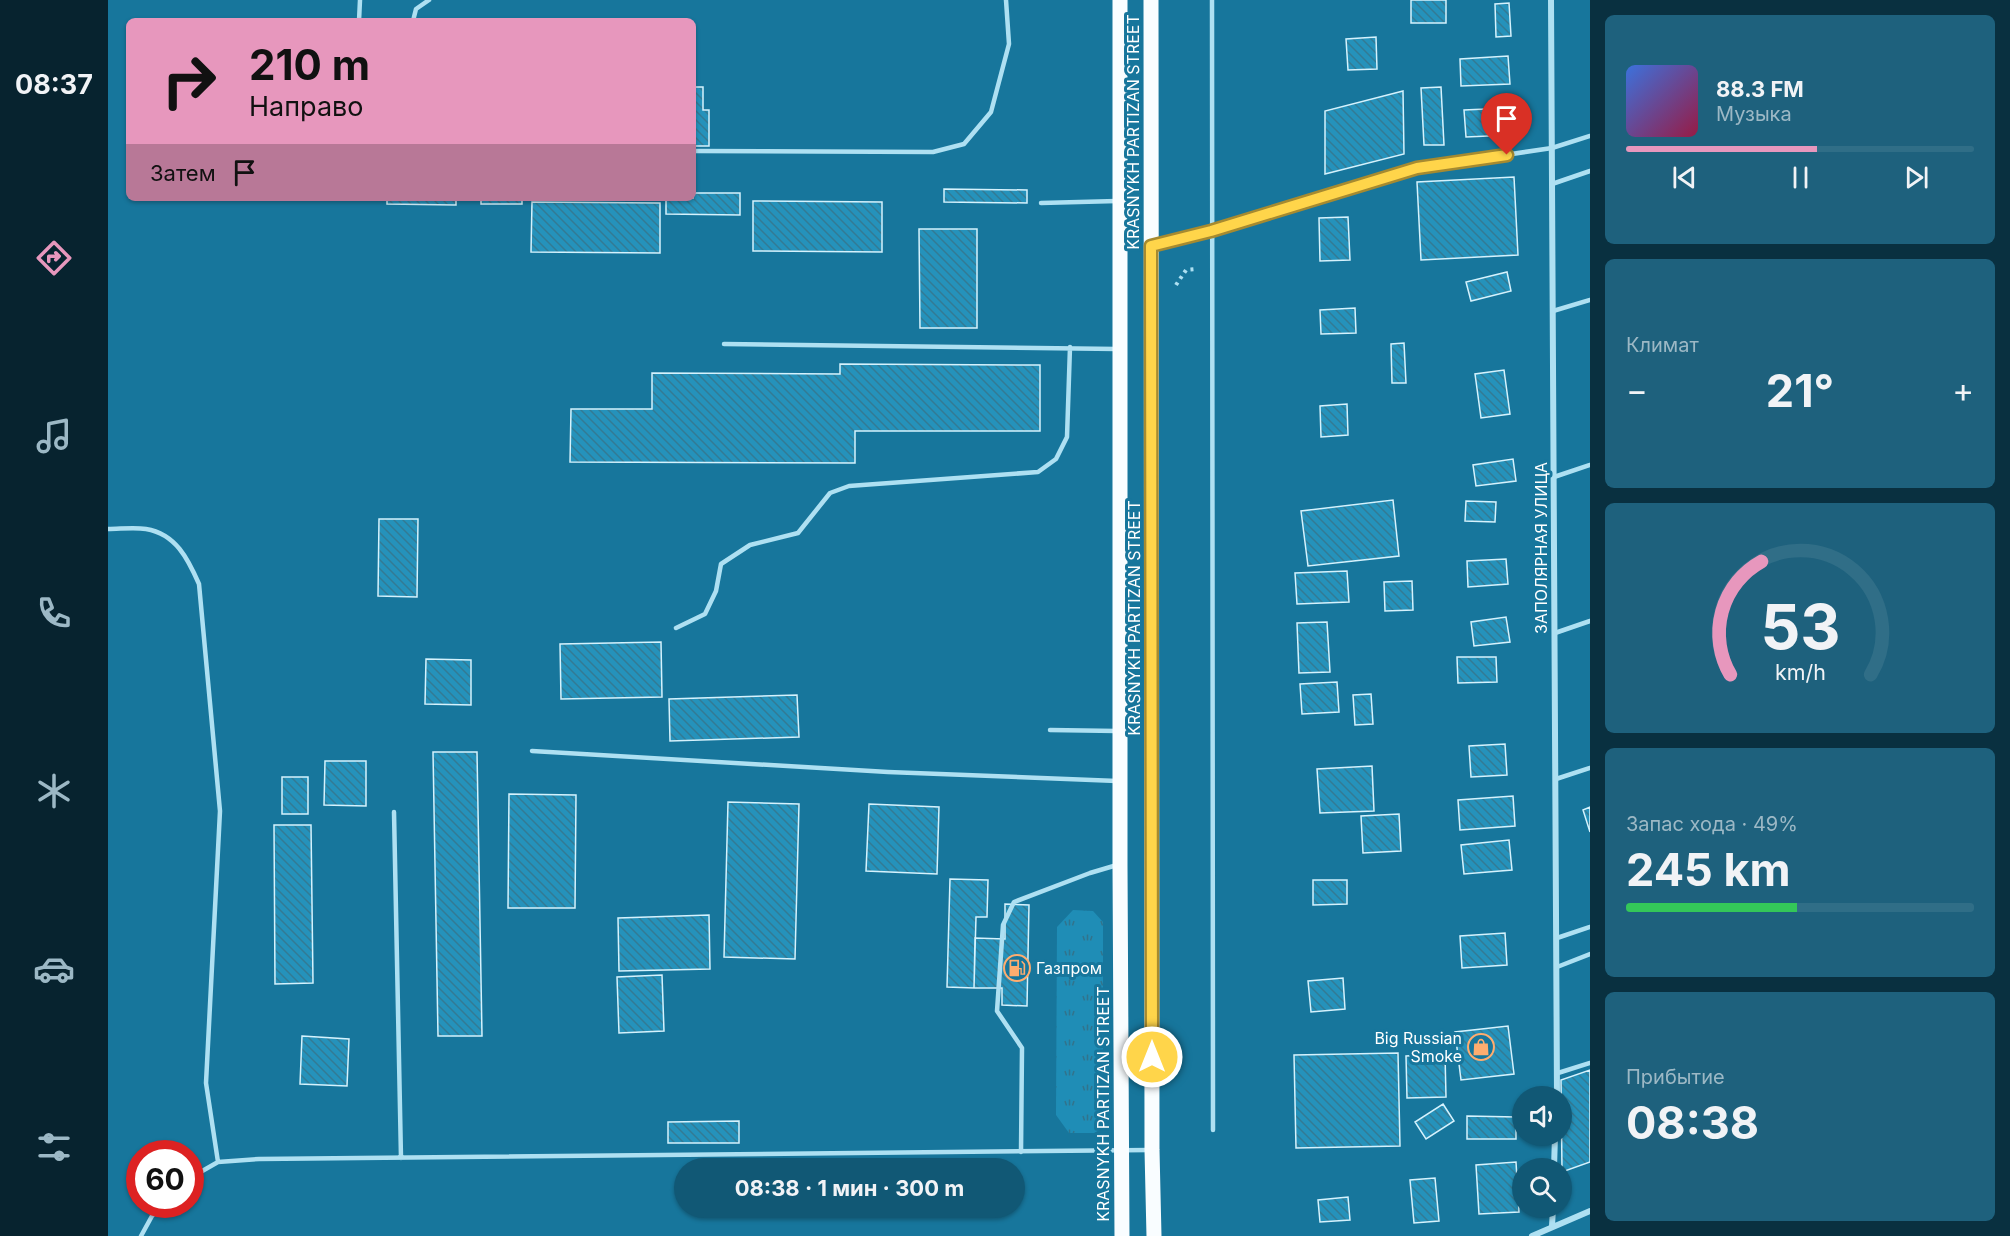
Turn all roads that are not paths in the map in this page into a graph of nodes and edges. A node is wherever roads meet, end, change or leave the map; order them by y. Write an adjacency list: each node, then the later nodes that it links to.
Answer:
1 (360, 0): 8 (lane)
2 (429, 0): 9 (lane)
3 (1006, 0): 12 (lane)
4 (1119, 0): 15 (main road, KRASNYKH PARTIZAN STREET)
5 (1151, 0): 18 (main road, KRASNYKH PARTIZAN STREET)
6 (1212, 0): 17 (lane)
7 (1551, 0): 11 (street, ЗАПОЛЯРНАЯ УЛИЦА)
8 (359, 18)
9 (414, 18)
10 (1590, 136): 11 (lane)
11 (1552, 148): 14 (street, ЗАПОЛЯРНАЯ УЛИЦА); 17 (lane)
12 (696, 151)
13 (1590, 171): 14 (lane)
14 (1552, 184): 20 (street, ЗАПОЛЯРНАЯ УЛИЦА)
15 (1120, 201): 16 (lane); 23 (main road, KRASNYKH PARTIZAN STREET)
16 (1041, 203)
17 (1211, 231): 18 (lane); 45 (lane)
18 (1151, 246): 46 (main road, KRASNYKH PARTIZAN STREET)
19 (1590, 300): 20 (lane)
20 (1553, 311): 25 (street, ЗАПОЛЯРНАЯ УЛИЦА)
21 (724, 344): 22 (lane)
22 (1070, 347): 23 (lane); 28 (lane)
23 (1120, 349): 31 (main road, KRASNYKH PARTIZAN STREET)
24 (1590, 465): 25 (lane)
25 (1554, 477): 29 (street, ЗАПОЛЯРНАЯ УЛИЦА)
26 (108, 529): 50 (lane)
27 (1590, 621): 29 (lane)
28 (676, 628)
29 (1555, 633): 34 (street, ЗАПОЛЯРНАЯ УЛИЦА)
30 (1050, 730): 31 (lane)
31 (1120, 731): 35 (main road, KRASNYKH PARTIZAN STREET)
32 (532, 751): 35 (lane)
33 (1590, 768): 34 (lane)
34 (1556, 778): 39 (street, ЗАПОЛЯРНАЯ УЛИЦА)
35 (1120, 781): 37 (main road, KRASNYKH PARTIZAN STREET)
36 (394, 812): 49 (lane)
37 (1120, 865): 47 (main road, KRASNYKH PARTIZAN STREET); 48 (lane)
38 (1590, 927): 39 (lane)
39 (1557, 938): 41 (street, ЗАПОЛЯРНАЯ УЛИЦА)
40 (1590, 954): 41 (lane)
41 (1557, 967): 43 (street, ЗАПОЛЯРНАЯ УЛИЦА)
42 (1590, 1063): 43 (lane)
43 (1558, 1073): 44 (street, ЗАПОЛЯРНАЯ УЛИЦА)
44 (1557, 1086)
45 (1213, 1130)
46 (1152, 1150): 47 (lane); 58 (main road, KRASNYKH PARTIZAN STREET)
47 (1120, 1151): 48 (lane); 57 (main road, KRASNYKH PARTIZAN STREET)
48 (1021, 1152): 49 (lane)
49 (401, 1158): 50 (lane)
50 (218, 1162): 51 (lane)
51 (204, 1170)
52 (1590, 1212): 55 (street)
53 (151, 1218): 56 (lane)
54 (1552, 1218): 55 (street)
55 (1552, 1226): 59 (street)
56 (141, 1236)
57 (1122, 1236)
58 (1154, 1236)
59 (1532, 1236)

